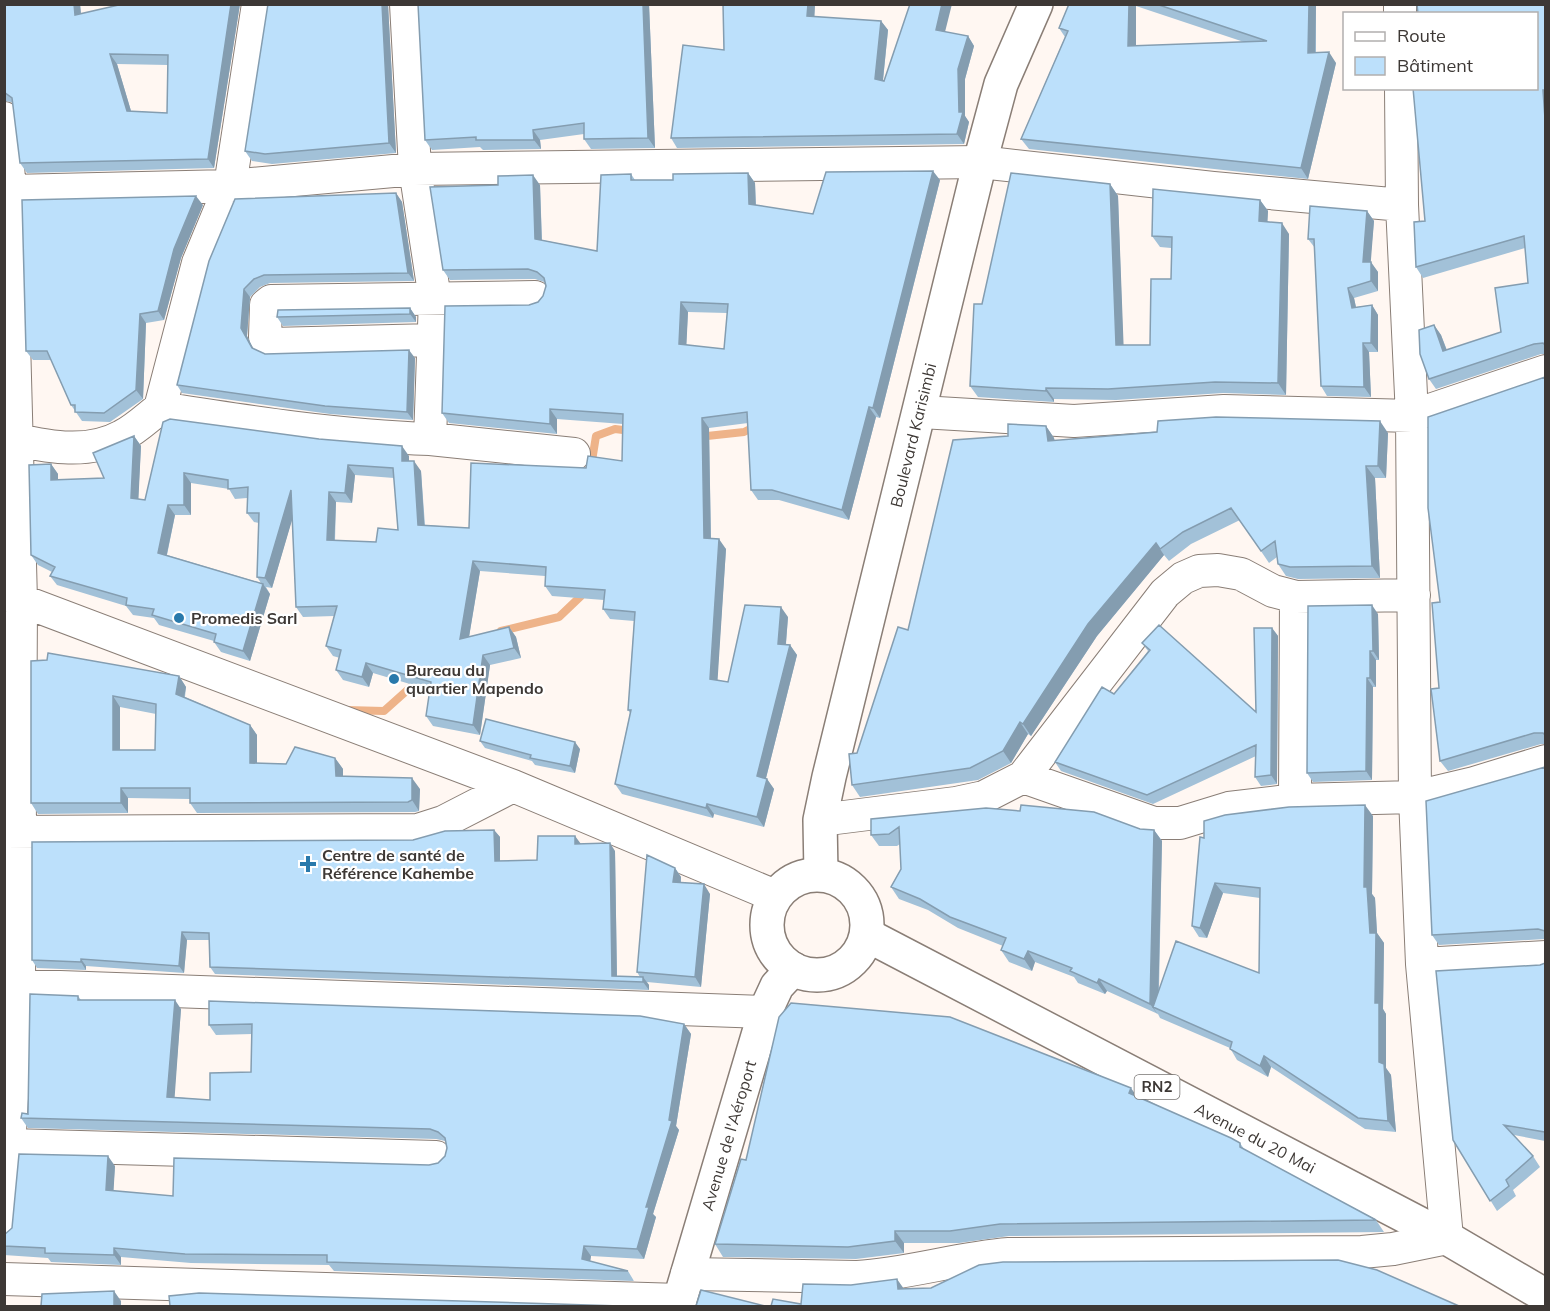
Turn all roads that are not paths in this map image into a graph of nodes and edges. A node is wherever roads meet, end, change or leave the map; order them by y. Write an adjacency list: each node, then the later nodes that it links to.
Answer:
1 (258, 4): 8 (street)
2 (406, 4): 7 (street)
3 (1036, 4): 6 (main road, Boulevard Karisimbi)
4 (1401, 90): 10 (street)
5 (4, 118): 9 (street)
6 (980, 162): 7 (street); 10 (street); 16 (main road, Boulevard Karisimbi)
7 (415, 169): 8 (street); 12 (street)
8 (230, 186): 9 (street); 15 (street)
9 (10, 191): 18 (street)
10 (1402, 205): 17 (street)
11 (535, 297): 12 (street)
12 (435, 299): 13 (street); 13 (street)
13 (434, 340): 19 (street)
14 (1545, 371): 17 (street)
15 (159, 408): 18 (street); 19 (street)
16 (921, 412): 17 (street); 29 (main road, Boulevard Karisimbi)
17 (1412, 416): 21 (street)
18 (10, 438): 23 (street)
19 (430, 439): 20 (street)
20 (574, 454)
21 (1414, 595): 22 (street); 27 (street)
22 (1296, 597): 25 (street); 28 (street)
23 (13, 598): 26 (street); 30 (street)
24 (1545, 761): 27 (street)
25 (1023, 777): 28 (street); 29 (street)
26 (513, 786): 30 (street); 32 (street)
27 (1415, 797): 28 (street); 35 (street)
28 (1295, 800)
29 (820, 820): 31 (main road, Boulevard Karisimbi)
30 (13, 832): 37 (street)
31 (821, 874): 32 (main road); 33 (main road)
32 (775, 896): 36 (main road)
33 (867, 935): 36 (main road); 42 (main road, Avenue du 20 Mai / RN2)
34 (1545, 957): 35 (street)
35 (1422, 964): 42 (street)
36 (793, 969): 38 (main road, Avenue de l'Aéroport)
37 (12, 985): 38 (street); 39 (street)
38 (765, 1012): 44 (main road, Avenue de l'Aéroport)
39 (10, 1145): 40 (street); 41 (street)
40 (436, 1157)
41 (4, 1228)
42 (1447, 1238): 44 (street); 45 (main road, Avenue du 20 Mai / RN2)
43 (4, 1279): 46 (street)
44 (682, 1293): 46 (street)
45 (1545, 1296)
46 (433, 1299)

